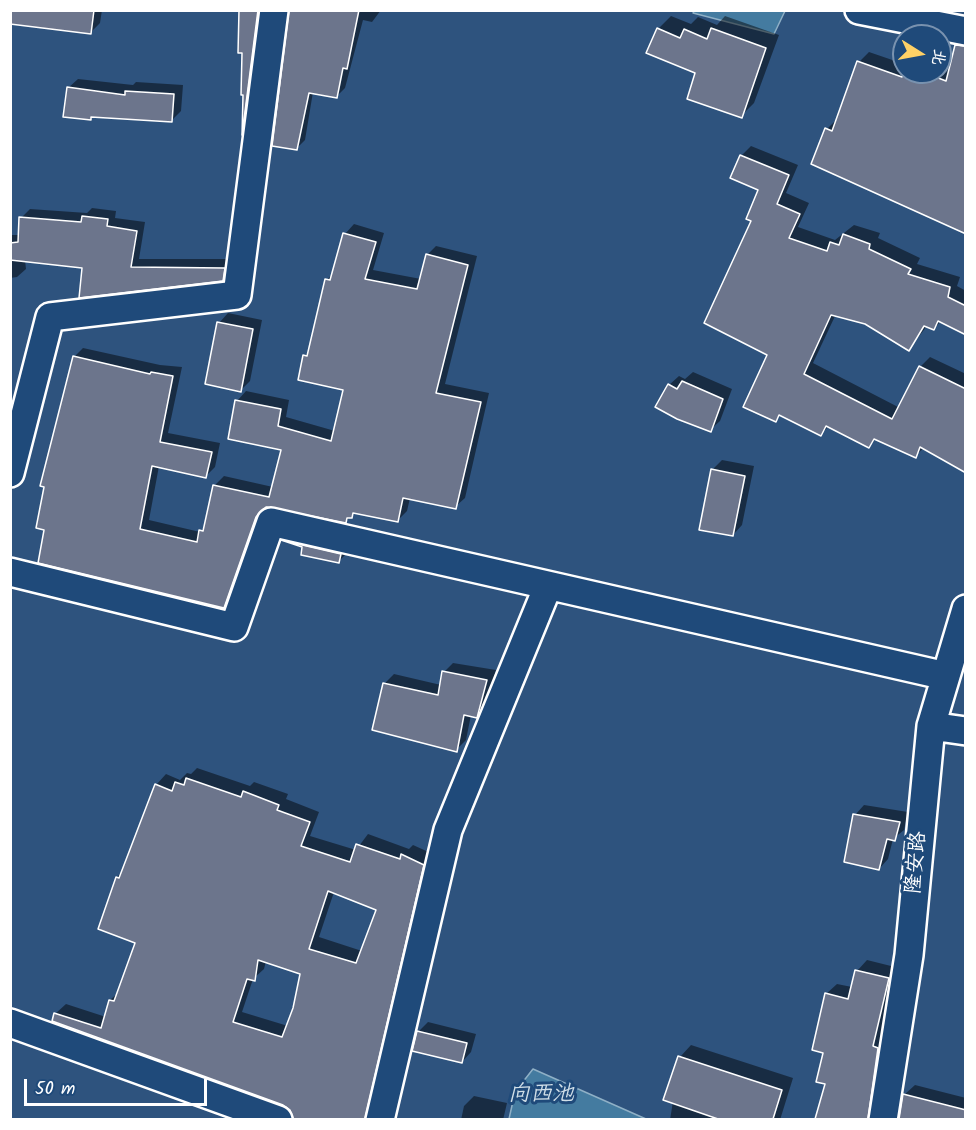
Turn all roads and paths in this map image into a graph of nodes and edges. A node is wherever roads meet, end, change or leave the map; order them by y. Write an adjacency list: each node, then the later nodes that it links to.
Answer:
1 (274, 10): 4 (street)
2 (859, 10): 3 (street)
3 (966, 31)
4 (10, 473)
5 (10, 572): 6 (street)
6 (548, 586): 8 (street); 13 (street)
7 (966, 609): 8 (street, 隆安路)
8 (945, 676): 9 (street, 隆安路)
9 (931, 726): 10 (street); 14 (street, 隆安路)
10 (966, 731)
11 (10, 1023): 12 (street)
12 (278, 1119)
13 (380, 1119)
14 (883, 1119)

